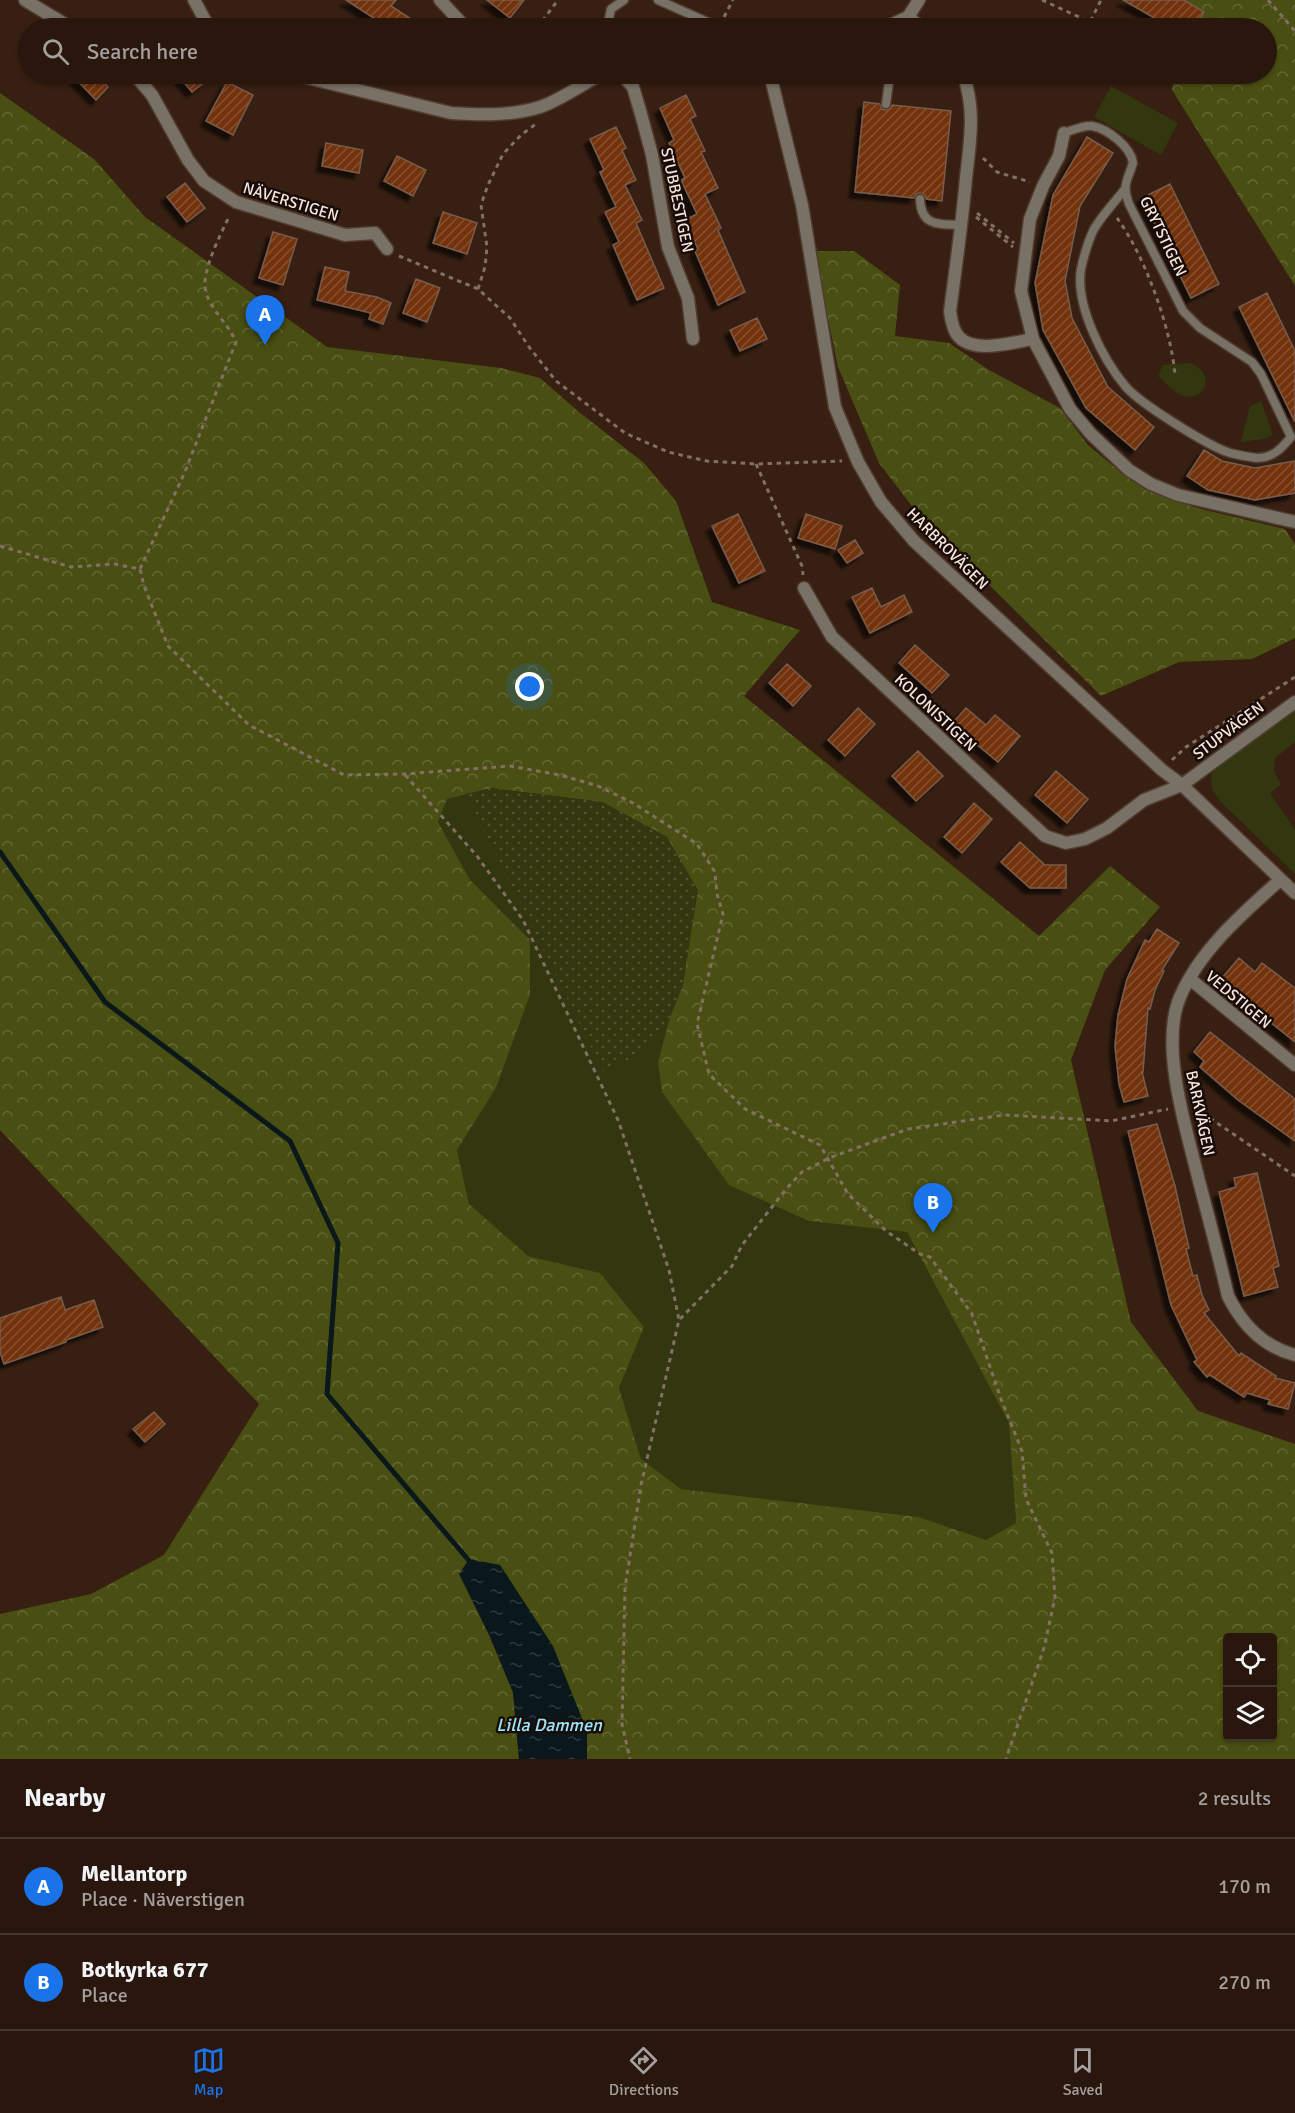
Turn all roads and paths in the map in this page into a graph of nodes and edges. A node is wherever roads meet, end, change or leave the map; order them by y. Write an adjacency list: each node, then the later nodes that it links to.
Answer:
1 (25, 0): 13 (street)
2 (194, 0): 14 (street)
3 (440, 0): 15 (street)
4 (558, 0): 16 (path)
5 (624, 0): 17 (lane)
6 (658, 0): 18 (lane)
7 (733, 0): 19 (path)
8 (919, 0): 12 (street)
9 (1042, 0): 20 (path)
10 (1101, 0): 21 (path)
11 (1268, 0): 22 (path)
12 (908, 17)
13 (54, 18)
14 (204, 18)
15 (457, 18)
16 (544, 18)
17 (610, 18)
18 (704, 18)
19 (723, 18)
20 (1081, 18)
21 (1092, 18)
22 (1295, 31)
23 (143, 84): 37 (street, NÄVERSTIGEN)
24 (333, 84): 25 (street)
25 (583, 84)
26 (630, 84): 44 (street, STUBBESTIGEN)
27 (773, 84): 47 (street, HARBROVÄGEN)
28 (889, 84): 30 (lane)
29 (966, 84): 33 (street)
30 (886, 104)
31 (538, 122): 43 (path)
32 (1064, 133): 35 (lane, GRYTSTIGEN); 42 (street, GRYTSTIGEN)
33 (970, 145): 34 (path); 38 (street)
34 (1023, 180)
35 (1124, 190): 39 (lane); 39 (lane, GRYTSTIGEN)
36 (920, 199): 40 (lane)
37 (236, 202): 41 (street, NÄVERSTIGEN); 51 (path)
38 (964, 208): 40 (street); 42 (path); 42 (path)
39 (1111, 209): 46 (path)
40 (962, 225): 45 (street)
41 (387, 249): 43 (path)
42 (1026, 252): 45 (street, GRYTSTIGEN)
43 (478, 289): 48 (path)
44 (693, 339)
45 (1033, 339): 49 (street, GRYTSTIGEN)
46 (1175, 375)
47 (858, 462): 48 (path); 55 (street, HARBROVÄGEN)
48 (756, 464): 52 (path)
49 (1295, 522)
50 (0, 546): 51 (path)
51 (140, 569): 56 (path)
52 (804, 588): 57 (street, KOLONISTIGEN)
53 (1295, 677): 55 (path)
54 (1295, 702): 57 (street, STUPVÄGEN)
55 (1162, 770): 57 (street, HARBROVÄGEN)
56 (404, 774): 63 (path); 65 (path)
57 (1182, 785): 58 (street, HARBROVÄGEN)
58 (1280, 880): 59 (street, HARBROVÄGEN); 60 (street, BARKVÄGEN)
59 (1295, 893)
60 (1190, 979): 61 (street, VEDSTIGEN); 62 (street, BARKVÄGEN)
61 (1295, 1065)
62 (1180, 1106): 63 (path); 64 (path); 66 (street, BARKVÄGEN)
63 (829, 1158): 65 (path); 68 (path)
64 (1295, 1176)
65 (679, 1320): 67 (path)
66 (1295, 1355)
67 (630, 1759)
68 (1006, 1759)

